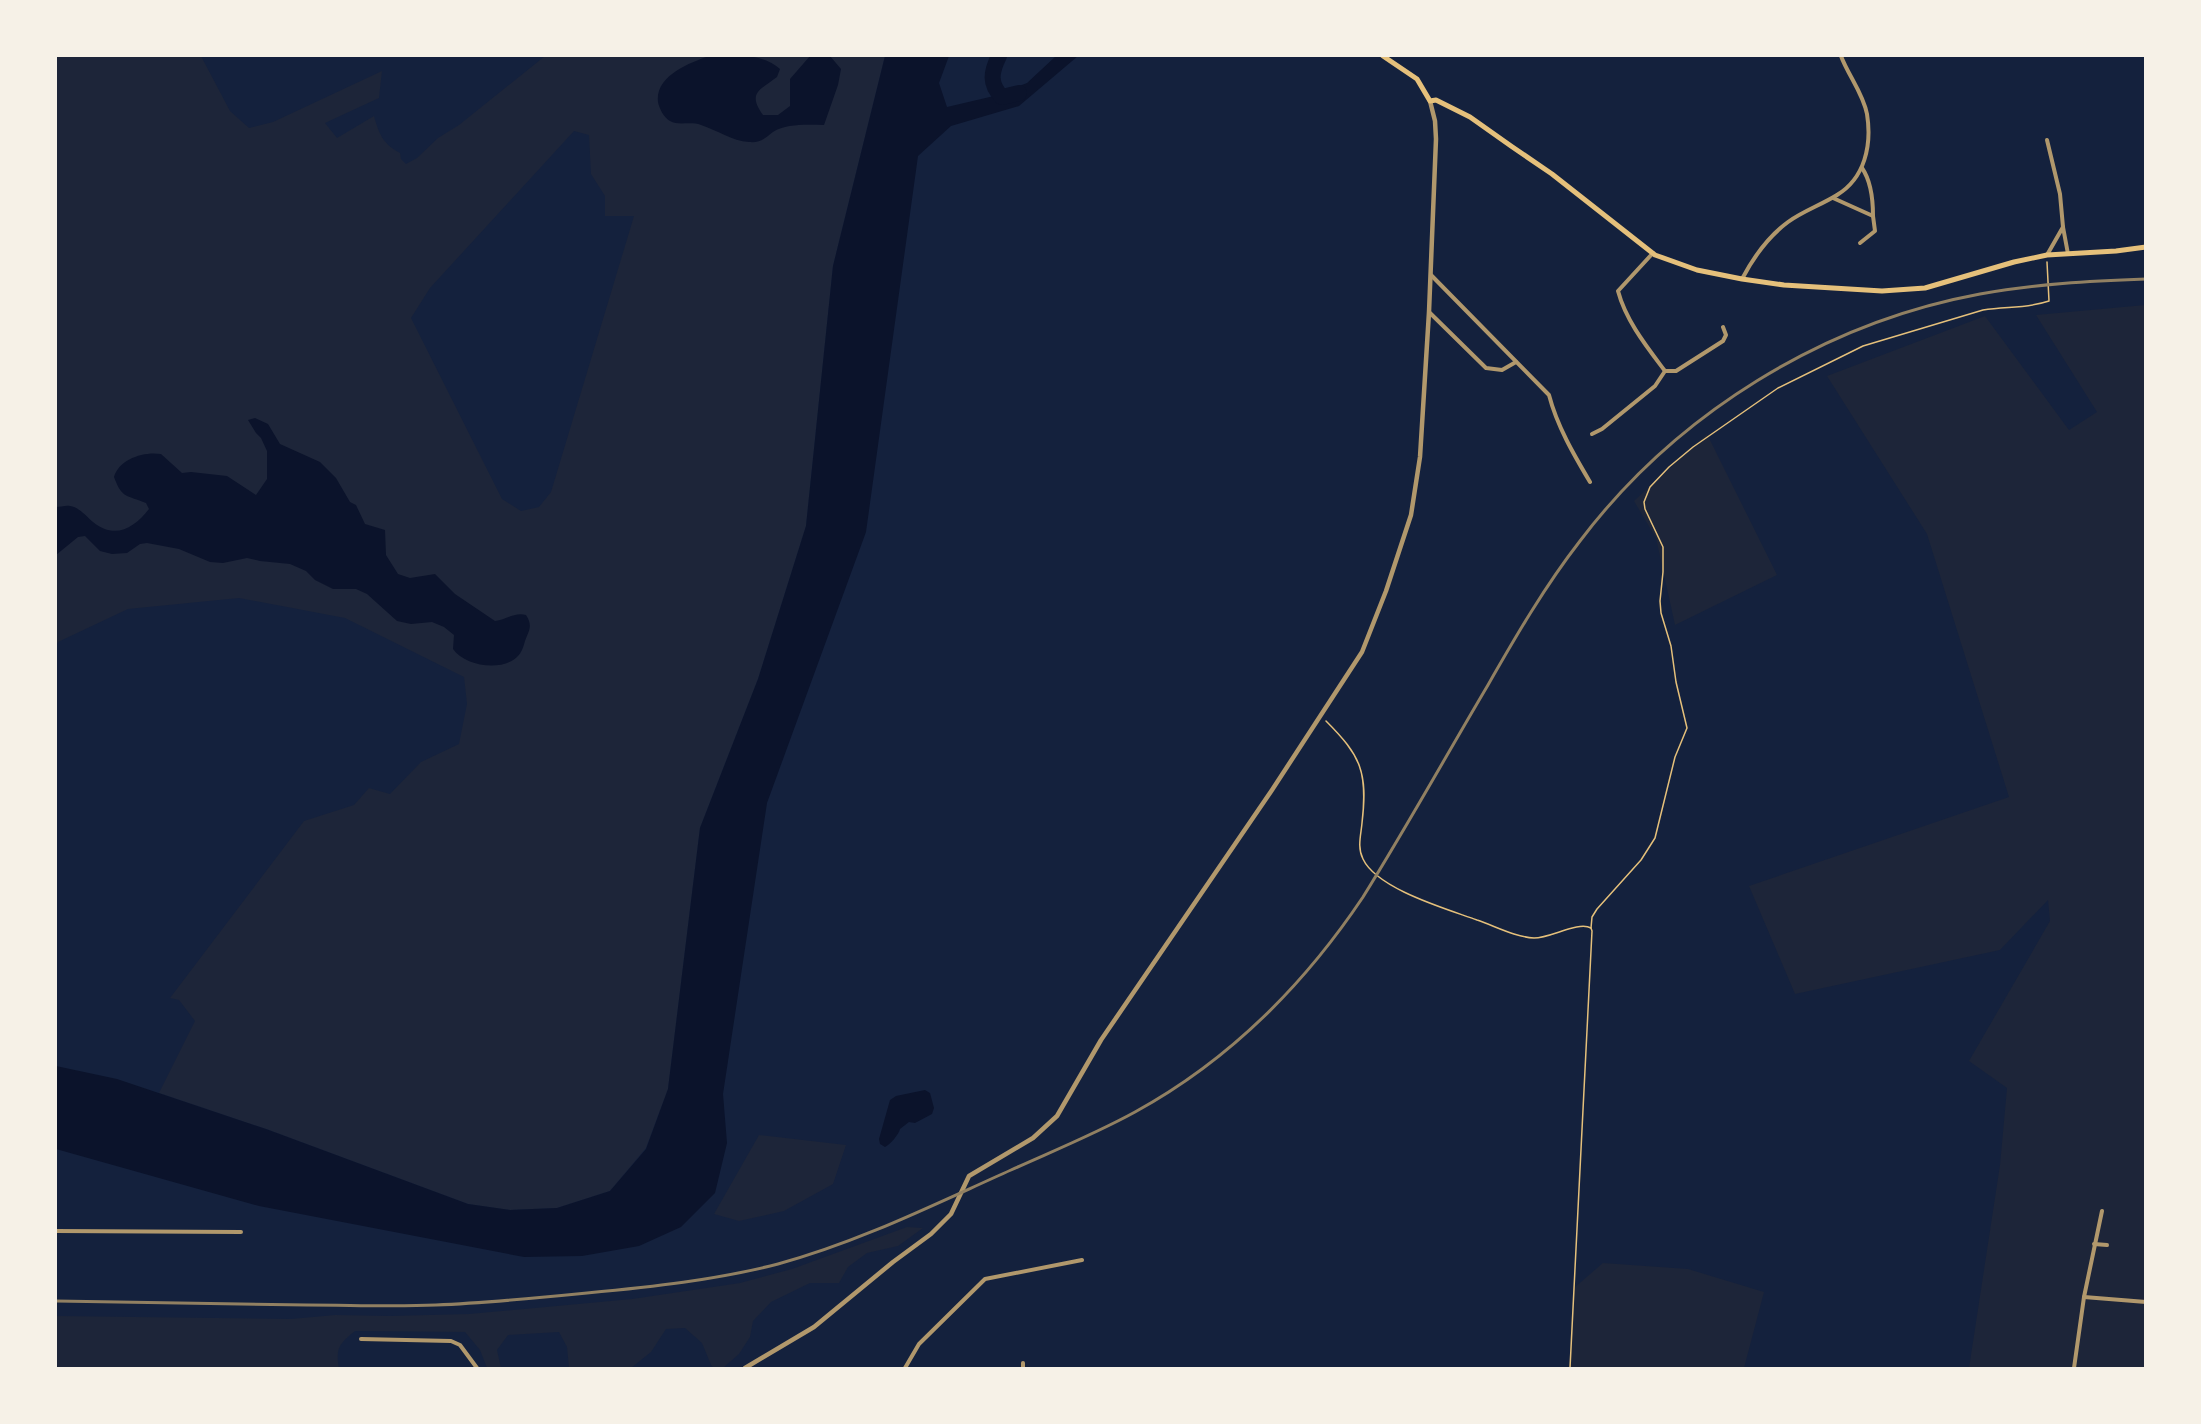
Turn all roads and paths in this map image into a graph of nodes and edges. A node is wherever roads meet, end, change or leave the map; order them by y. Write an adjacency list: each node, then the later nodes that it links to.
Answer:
1 (1383, 56): 3 (main road)
2 (1841, 56): 5 (street)
3 (1430, 100): 11 (main road); 14 (street)
4 (2047, 140): 8 (street)
5 (1862, 167): 6 (street); 7 (street)
6 (1833, 197): 7 (street); 15 (street)
7 (1873, 216): 9 (street)
8 (2063, 227): 12 (street); 13 (street)
9 (1860, 243)
10 (2145, 247): 12 (main road)
11 (1653, 253): 15 (main road); 19 (street)
12 (2068, 254): 13 (main road)
13 (2047, 255): 15 (main road); 23 (path)
14 (1430, 274): 16 (street); 18 (street)
15 (1742, 279)
16 (1429, 312): 18 (street); 22 (street)
17 (1724, 327): 19 (street)
18 (1516, 362): 21 (street)
19 (1665, 371): 20 (street)
20 (1592, 434)
21 (1590, 482)
22 (1321, 717): 23 (path); 34 (street)
23 (1591, 928): 36 (path)
24 (2102, 1211): 27 (street)
25 (56, 1231): 26 (street)
26 (241, 1232)
27 (2094, 1244): 28 (street); 30 (street)
28 (2108, 1245)
29 (1082, 1260): 35 (street)
30 (2084, 1297): 31 (street); 37 (street)
31 (2145, 1302)
32 (361, 1339): 33 (street)
33 (477, 1368)
34 (745, 1368)
35 (905, 1368)
36 (1570, 1368)
37 (2074, 1368): 38 (street)
38 (2079, 1368)

